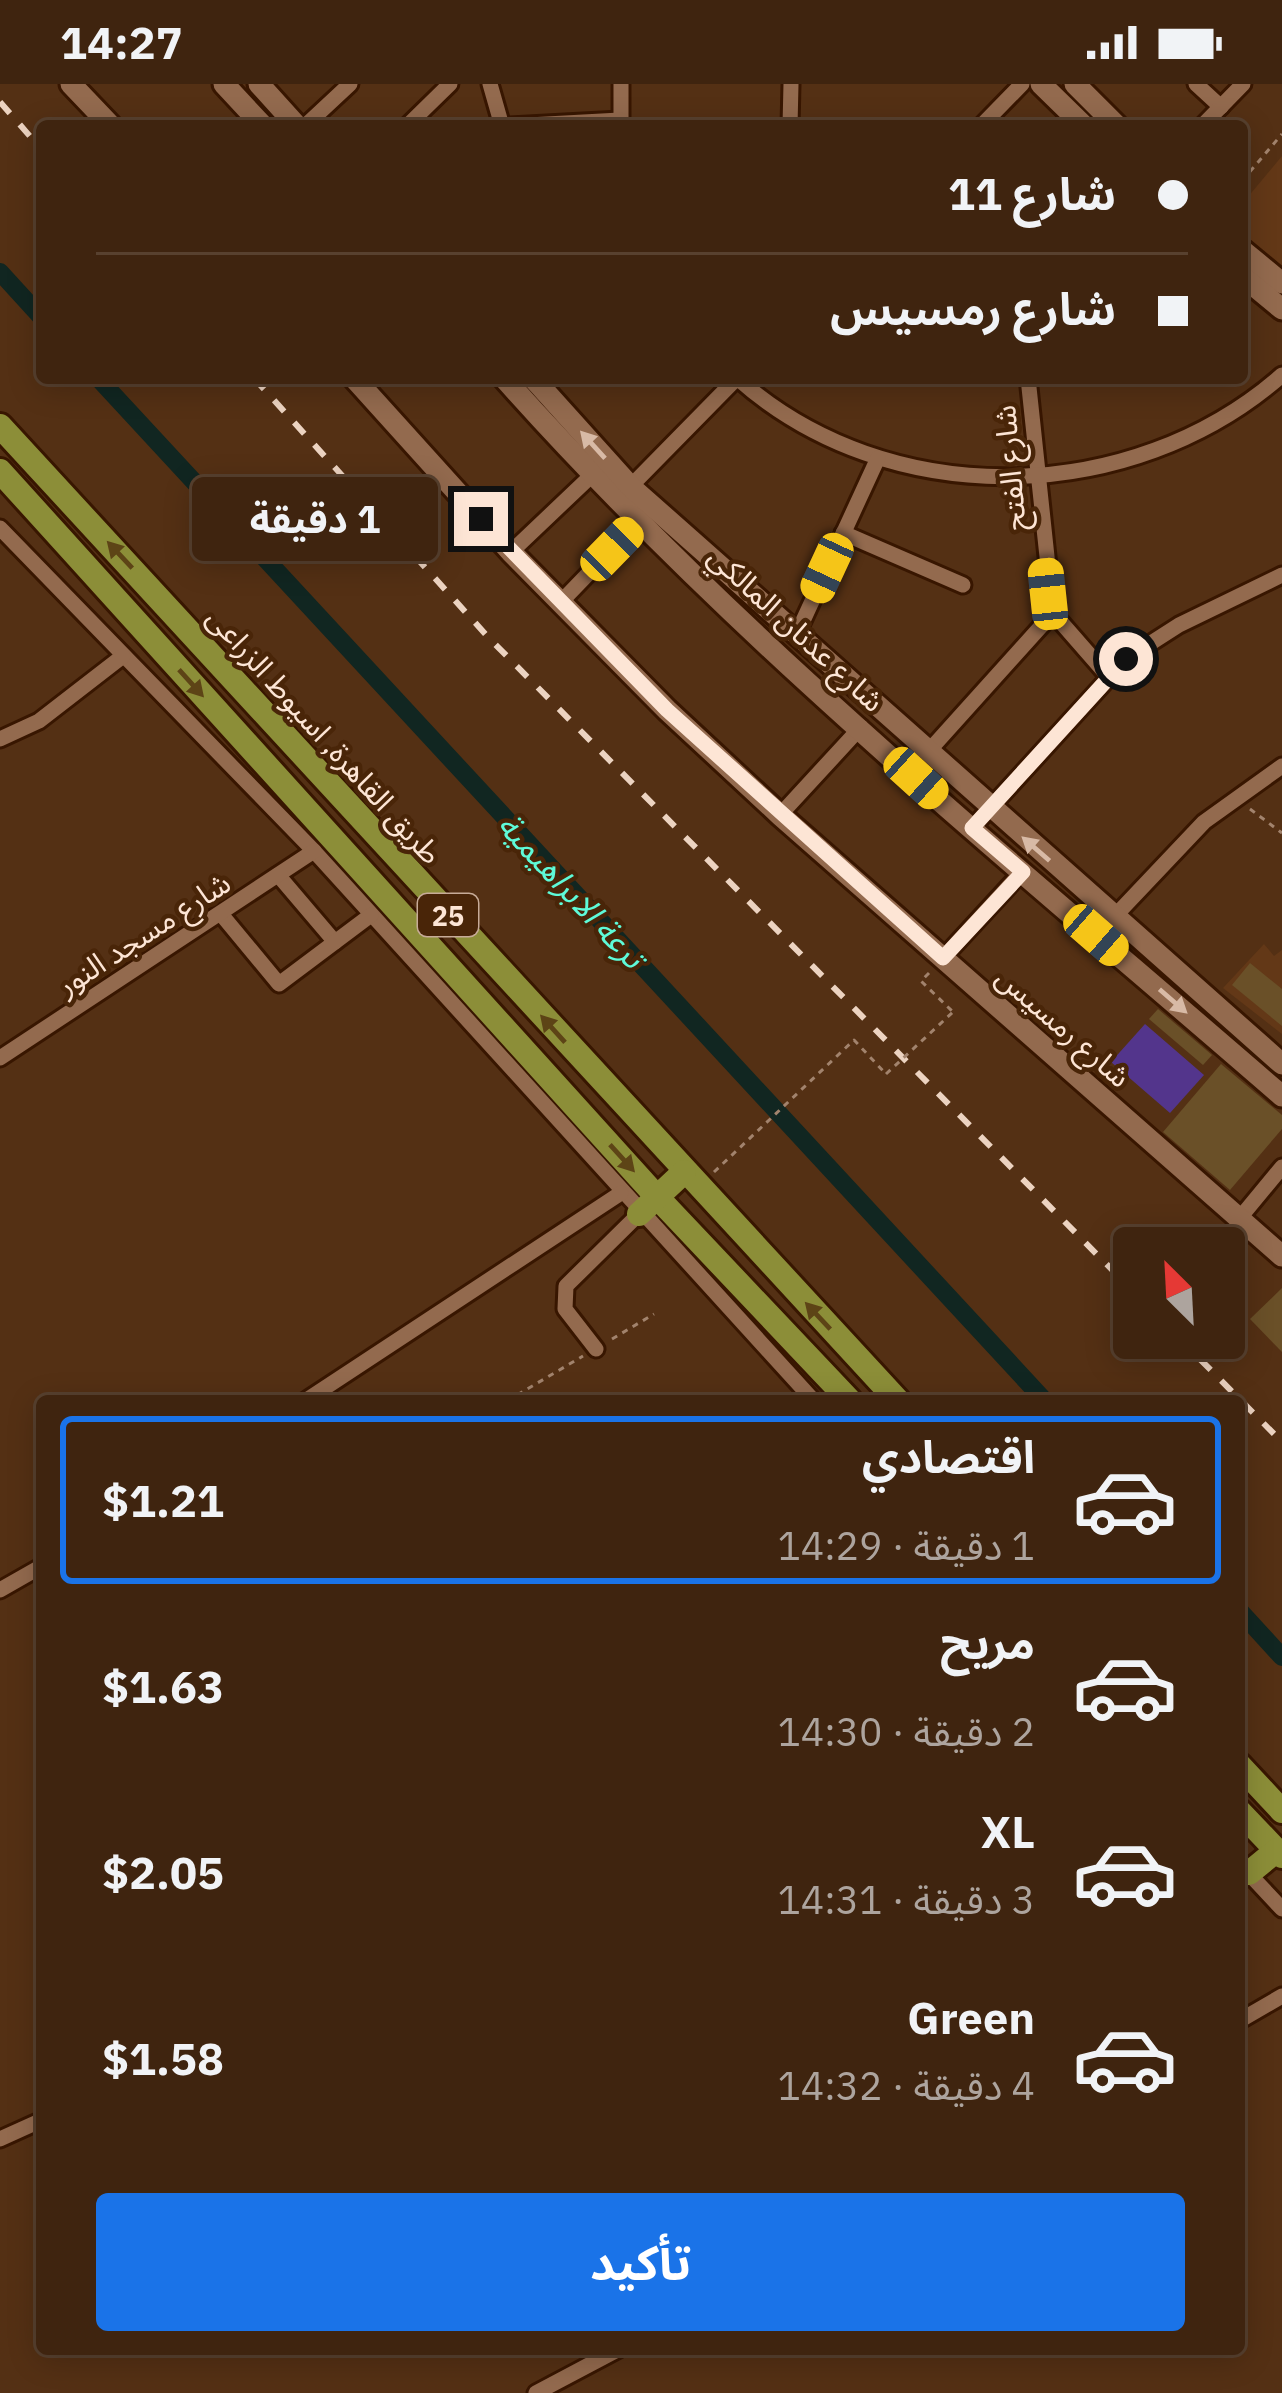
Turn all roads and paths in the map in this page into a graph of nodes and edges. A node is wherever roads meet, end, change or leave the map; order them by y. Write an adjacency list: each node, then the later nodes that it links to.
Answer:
1 (71, 84): 15 (main road)
2 (224, 84): 16 (main road)
3 (259, 84): 17 (main road)
4 (350, 84): 18 (street)
5 (450, 84): 19 (street)
6 (490, 84): 20 (street)
7 (621, 84): 21 (street)
8 (791, 84): 22 (street)
9 (1022, 84): 23 (street)
10 (1041, 84): 24 (main road)
11 (1075, 84): 25 (main road)
12 (1196, 84): 14 (street)
13 (1243, 84): 14 (street)
14 (1221, 107): 26 (street)
15 (105, 120)
16 (257, 120)
17 (295, 120)
18 (308, 120)
19 (412, 120)
20 (504, 120)
21 (621, 120)
22 (790, 120)
23 (987, 120)
24 (1078, 120)
25 (1111, 120)
26 (1208, 120)
27 (1282, 134): 28 (path)
28 (1248, 174)
29 (1248, 255): 31 (main road)
30 (1248, 281): 32 (main road)
31 (1282, 283)
32 (1282, 309)
33 (1282, 375): 43 (street)
34 (365, 384): 49 (main road, شارع رمسيس)
35 (509, 384): 44 (main road, شارع عدنان المالكي)
36 (538, 384): 45 (main road, شارع عدنان المالكي, one-way to 36)
37 (731, 384): 45 (street)
38 (744, 384): 41 (street)
39 (1029, 384): 43 (street, شارع الفتح)
40 (0, 426): 52 (highway, طريق القاهرة, اسيوط الزراعى / 25, one-way to 40)
41 (878, 458): 43 (street); 48 (street)
42 (0, 471): 55 (highway, 25)
43 (1037, 475): 54 (street, شارع الفتح)
44 (591, 476): 45 (main road, شارع عدنان المالكي); 49 (street)
45 (624, 494): 46 (main road, شارع عدنان المالكي); 56 (main road, شارع عدنان المالكي)
46 (638, 522): 53 (street); 59 (main road, شارع عدنان المالكي)
47 (0, 528): 57 (street)
48 (843, 533): 51 (street); 56 (street)
49 (511, 552): 53 (main road, شارع رمسيس)
50 (1282, 575): 58 (street)
51 (963, 585)
52 (154, 592): 55 (highway); 83 (highway, طريق القاهرة, اسيوط الزراعى / 25, one-way to 52)
53 (560, 603): 65 (main road, شارع رمسيس)
54 (1053, 613): 58 (street); 61 (street)
55 (128, 614): 85 (highway, 25, one-way to 85)
56 (796, 636): 61 (main road, شارع عدنان المالكي)
57 (123, 656): 60 (street); 68 (street)
58 (1108, 676): 64 (street)
59 (861, 728): 65 (street); 66 (main road, شارع عدنان المالكي)
60 (0, 739)
61 (927, 753): 64 (main road, شارع عدنان المالكي)
62 (1282, 766): 63 (street)
63 (1235, 798): 67 (path); 73 (street)
64 (989, 808): 66 (street); 73 (main road, شارع عدنان المالكي, one-way to 64)
65 (780, 815): 76 (main road, شارع رمسيس)
66 (972, 828): 69 (main road, شارع عدنان المالكي)
67 (1282, 833)
68 (314, 851): 70 (street, شارع مسجد النور); 72 (street)
69 (1023, 872): 74 (main road, شارع عدنان المالكي); 76 (street)
70 (278, 875): 71 (street, شارع مسجد النور); 75 (street)
71 (221, 914): 75 (street); 78 (street, شارع مسجد النور)
72 (371, 915): 75 (street); 84 (street)
73 (1114, 916): 74 (street); 79 (main road, شارع عدنان المالكي)
74 (1096, 935): 80 (main road, شارع عدنان المالكي, one-way to 80)
75 (335, 943)
76 (943, 958): 86 (main road, شارع رمسيس)
77 (928, 988): 81 (path, bridge)
78 (0, 1058)
79 (1282, 1064)
80 (1282, 1096)
81 (722, 1164)
82 (1282, 1167): 86 (street)
83 (684, 1172): 85 (highway); 94 (highway, طريق القاهرة, اسيوط الزراعى / 25, one-way to 83)
84 (621, 1193): 85 (street); 90 (street)
85 (648, 1205): 89 (street); 92 (street); 93 (highway, 25)
86 (1239, 1219): 87 (main road, شارع رمسيس)
87 (1282, 1256)
88 (654, 1314): 89 (path)
89 (596, 1348): 91 (path)
90 (314, 1395)
91 (517, 1395)
92 (809, 1395)
93 (844, 1395)
94 (892, 1395)
95 (36, 1569): 96 (street)
96 (0, 1590)
97 (1245, 1771): 98 (highway)
98 (1282, 1810)
99 (1245, 1817): 100 (highway)
100 (1280, 1853): 101 (highway)
101 (1245, 1868)
102 (1245, 1869): 103 (street)
103 (1282, 1910)
104 (1282, 1996): 105 (street)
105 (1245, 2018)
106 (36, 2123): 107 (street)
107 (0, 2139)
108 (608, 2355): 109 (street)
109 (536, 2393)

